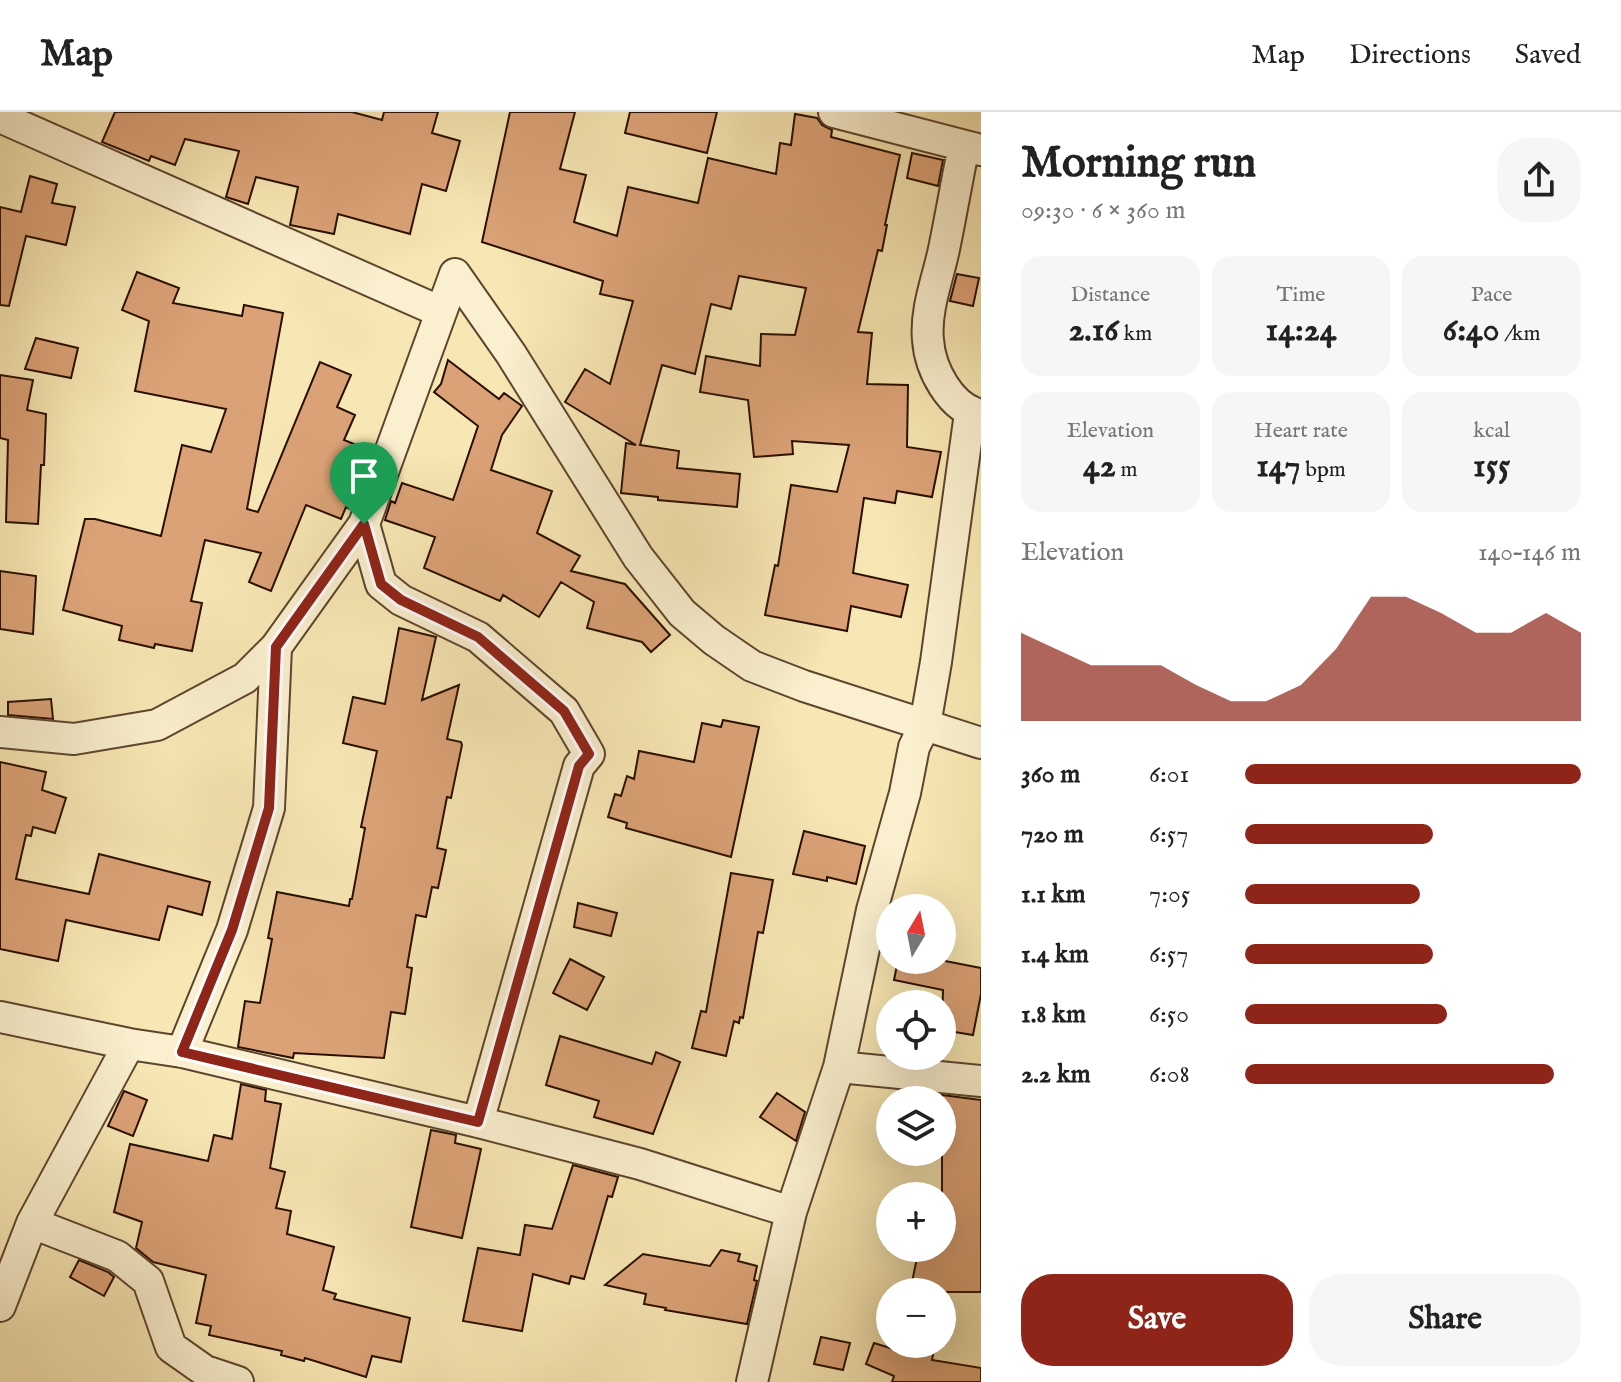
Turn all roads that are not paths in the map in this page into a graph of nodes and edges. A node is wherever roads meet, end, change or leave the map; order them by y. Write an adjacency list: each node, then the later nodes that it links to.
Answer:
1 (834, 112): 3 (street)
2 (1, 116): 4 (street)
3 (955, 137): 5 (street)
4 (441, 312): 6 (street); 9 (street)
5 (976, 414): 9 (street)
6 (364, 524): 7 (street); 16 (street)
7 (276, 647): 8 (street); 13 (street)
8 (0, 732)
9 (919, 736): 10 (street); 14 (street)
10 (981, 743)
11 (0, 1017): 12 (street)
12 (129, 1044): 13 (street); 18 (street)
13 (182, 1052): 16 (street)
14 (839, 1067): 15 (street); 17 (street)
15 (981, 1081)
16 (478, 1122): 17 (street)
17 (791, 1212): 21 (street)
18 (32, 1223): 19 (street); 20 (street)
19 (0, 1306)
20 (238, 1382)
21 (752, 1382)

